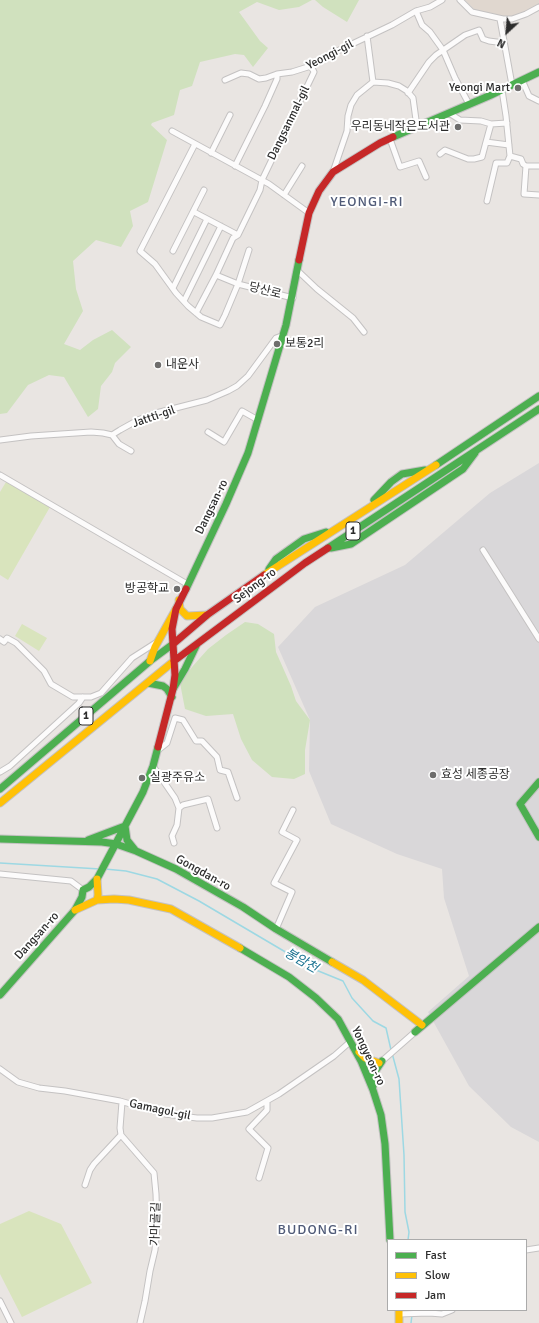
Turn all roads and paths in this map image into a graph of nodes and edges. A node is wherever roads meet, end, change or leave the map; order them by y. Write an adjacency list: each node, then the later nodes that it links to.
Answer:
1 (442, 0): 4 (street, Yeongi-gil)
2 (460, 0): 5 (street)
3 (539, 7): 5 (street)
4 (416, 11): 6 (street, Yeongi-gil); 8 (street)
5 (500, 19): 7 (street)
6 (367, 36): 9 (street, Yeongi-gil); 14 (street, Yeongi-gil)
7 (504, 43): 8 (street); 15 (street)
8 (443, 50): 17 (street); 19 (street)
9 (311, 66): 11 (street, Yeongi-gil); 39 (street, Dangsanmal-gil)
10 (539, 72): 13 (main road, Dangsan-ro)
11 (277, 74): 12 (street, Yeongi-gil); 33 (street)
12 (225, 80)
13 (522, 80): 15 (main road, Dangsan-ro); 18 (street)
14 (373, 82): 17 (street); 37 (street)
15 (512, 85): 16 (main road, Dangsan-ro)
16 (502, 90): 19 (main road, Dangsan-ro); 22 (street)
17 (408, 93): 24 (street)
18 (539, 101)
19 (469, 104): 20 (main road, Dangsan-ro)
20 (449, 114): 23 (street); 24 (main road, Dangsan-ro)
21 (230, 115): 30 (street)
22 (507, 123): 23 (street); 29 (street)
23 (491, 124): 27 (street)
24 (417, 127): 26 (main road, Dangsan-ro)
25 (172, 131): 28 (street)
26 (390, 139): 37 (main road, Dangsan-ro); 38 (street)
27 (486, 142): 29 (street); 31 (street)
28 (195, 144): 30 (street); 54 (street)
29 (509, 145): 32 (street)
30 (211, 153): 33 (street)
31 (440, 154)
32 (510, 156): 35 (street); 43 (street)
33 (235, 166): 39 (street)
34 (302, 166): 41 (street)
35 (526, 166): 36 (street); 42 (street)
36 (539, 166)
37 (333, 172): 45 (main road, Dangsan-ro)
38 (426, 177)
39 (262, 180): 41 (street); 48 (street, Dangsanmal-gil)
40 (204, 190): 44 (street)
41 (284, 195): 45 (street)
42 (539, 195)
43 (487, 201)
44 (194, 212): 46 (street); 50 (street)
45 (309, 213): 51 (main road, Dangsan-ro)
46 (208, 219): 47 (street); 54 (street)
47 (221, 226): 48 (street); 56 (street)
48 (238, 234): 52 (street)
49 (249, 250): 53 (street, 당산로)
50 (173, 251)
51 (298, 271): 55 (main road, Dangsan-ro); 58 (street)
52 (216, 275): 53 (street, 당산로); 57 (street)
53 (238, 284): 55 (street, 당산로); 57 (street)
54 (173, 288): 56 (street)
55 (293, 298): 59 (main road, Dangsan-ro)
56 (184, 301): 57 (street)
57 (196, 313)
58 (364, 332)
59 (284, 336): 62 (main road, Dangsan-ro); 64 (street, Jattti-gil)
60 (539, 396): 67 (main road, Sejong-ro / 1)
61 (539, 408): 79 (main road, Sejong-ro / 1)
62 (258, 420): 63 (street); 71 (main road, Dangsan-ro)
63 (208, 432)
64 (112, 435): 65 (street); 66 (street)
65 (0, 440)
66 (131, 451)
67 (430, 469): 69 (main road, Sejong-ro / 1); 69 (main road)
68 (0, 475): 71 (street)
69 (365, 510): 74 (main road, Sejong-ro / 1)
70 (483, 550): 76 (street)
71 (187, 584): 72 (main road, Dangsan-ro)
72 (179, 600): 73 (main road, Dangsan-ro); 74 (main road)
73 (176, 609): 77 (main road); 78 (main road, Dangsan-ro)
74 (207, 615): 78 (main road, Sejong-ro / 1)
75 (0, 639): 84 (street)
76 (539, 639)
77 (159, 641): 80 (main road); 84 (street)
78 (173, 644): 80 (main road, Sejong-ro / 1); 81 (main road, Dangsan-ro)
79 (197, 644): 81 (main road, Sejong-ro / 1); 83 (main road)
80 (150, 661): 89 (main road, Sejong-ro / 1)
81 (174, 661): 82 (main road, Sejong-ro / 1); 83 (main road, Dangsan-ro)
82 (148, 683): 83 (main road); 91 (main road, Sejong-ro / 1)
83 (173, 693): 85 (main road, Dangsan-ro)
84 (83, 697): 87 (street)
85 (157, 751): 86 (main road, Dangsan-ro); 90 (street, Dangsan-ro)
86 (154, 766): 92 (street); 94 (main road, Dangsan-ro)
87 (0, 772)
88 (539, 782): 96 (main road)
89 (0, 789)
90 (237, 798)
91 (0, 803)
92 (179, 808): 95 (street); 99 (street)
93 (293, 810): 109 (street)
94 (125, 826): 98 (main road); 100 (main road, Dangsan-ro); 101 (main road)
95 (218, 828)
96 (539, 838)
97 (0, 839): 98 (main road, Gongdan-ro)
98 (84, 842): 100 (main road, Gongdan-ro)
99 (174, 843)
100 (115, 846): 101 (main road, Gongdan-ro); 103 (main road, Dangsan-ro)
101 (136, 851): 109 (main road, Gongdan-ro)
102 (0, 874): 104 (street)
103 (98, 879): 104 (main road); 105 (main road)
104 (85, 891): 105 (main road); 106 (main road); 107 (main road)
105 (97, 896): 106 (main road); 113 (main road, Yongyeon-ro)
106 (89, 903): 107 (main road)
107 (75, 910): 110 (main road, Dangsan-ro)
108 (539, 927): 111 (main road)
109 (276, 929): 111 (main road, Gongdan-ro)
110 (0, 995)
111 (422, 1026): 112 (main road)
112 (415, 1032): 114 (street)
113 (353, 1044): 114 (main road); 116 (main road, Yongyeon-ro); 117 (street, Gamagol-gil)
114 (381, 1062): 116 (main road)
115 (0, 1069): 118 (street, Gamagol-gil)
116 (373, 1090): 122 (main road, Yongyeon-ro)
117 (267, 1101): 118 (street, Gamagol-gil); 120 (street)
118 (122, 1102): 119 (street)
119 (121, 1135): 121 (street); 129 (street, 가마골길)
120 (260, 1178)
121 (85, 1185)
122 (390, 1239)
123 (539, 1248): 124 (street)
124 (527, 1250)
125 (0, 1301): 128 (street)
126 (450, 1311): 127 (street)
127 (401, 1313): 130 (main road)
128 (11, 1323)
129 (140, 1323)
130 (399, 1323)

